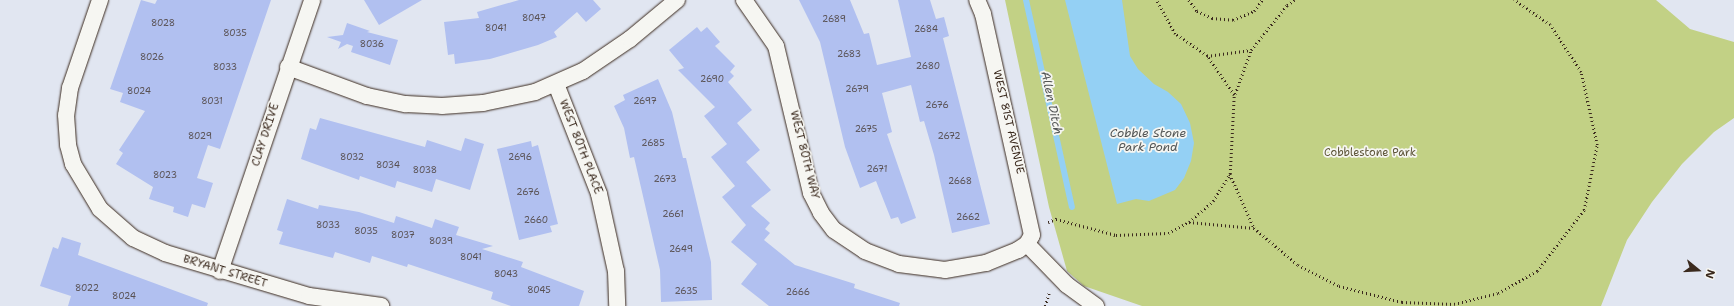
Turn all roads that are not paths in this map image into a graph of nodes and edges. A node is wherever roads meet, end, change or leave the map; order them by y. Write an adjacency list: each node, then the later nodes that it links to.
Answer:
1 (100, 0): 9 (street, BRYANT STREET)
2 (312, 0): 6 (street, CLAY DRIVE)
3 (677, 0): 7 (street)
4 (744, 0): 8 (street, WEST 80TH WAY)
5 (977, 0): 8 (street, WEST 81ST AVENUE)
6 (288, 67): 7 (street); 9 (street, CLAY DRIVE)
7 (556, 84): 11 (street, WEST 80TH PLACE)
8 (1027, 244): 12 (street)
9 (220, 271): 10 (street, BRYANT STREET)
10 (381, 306)
11 (617, 306)
12 (1096, 306)

